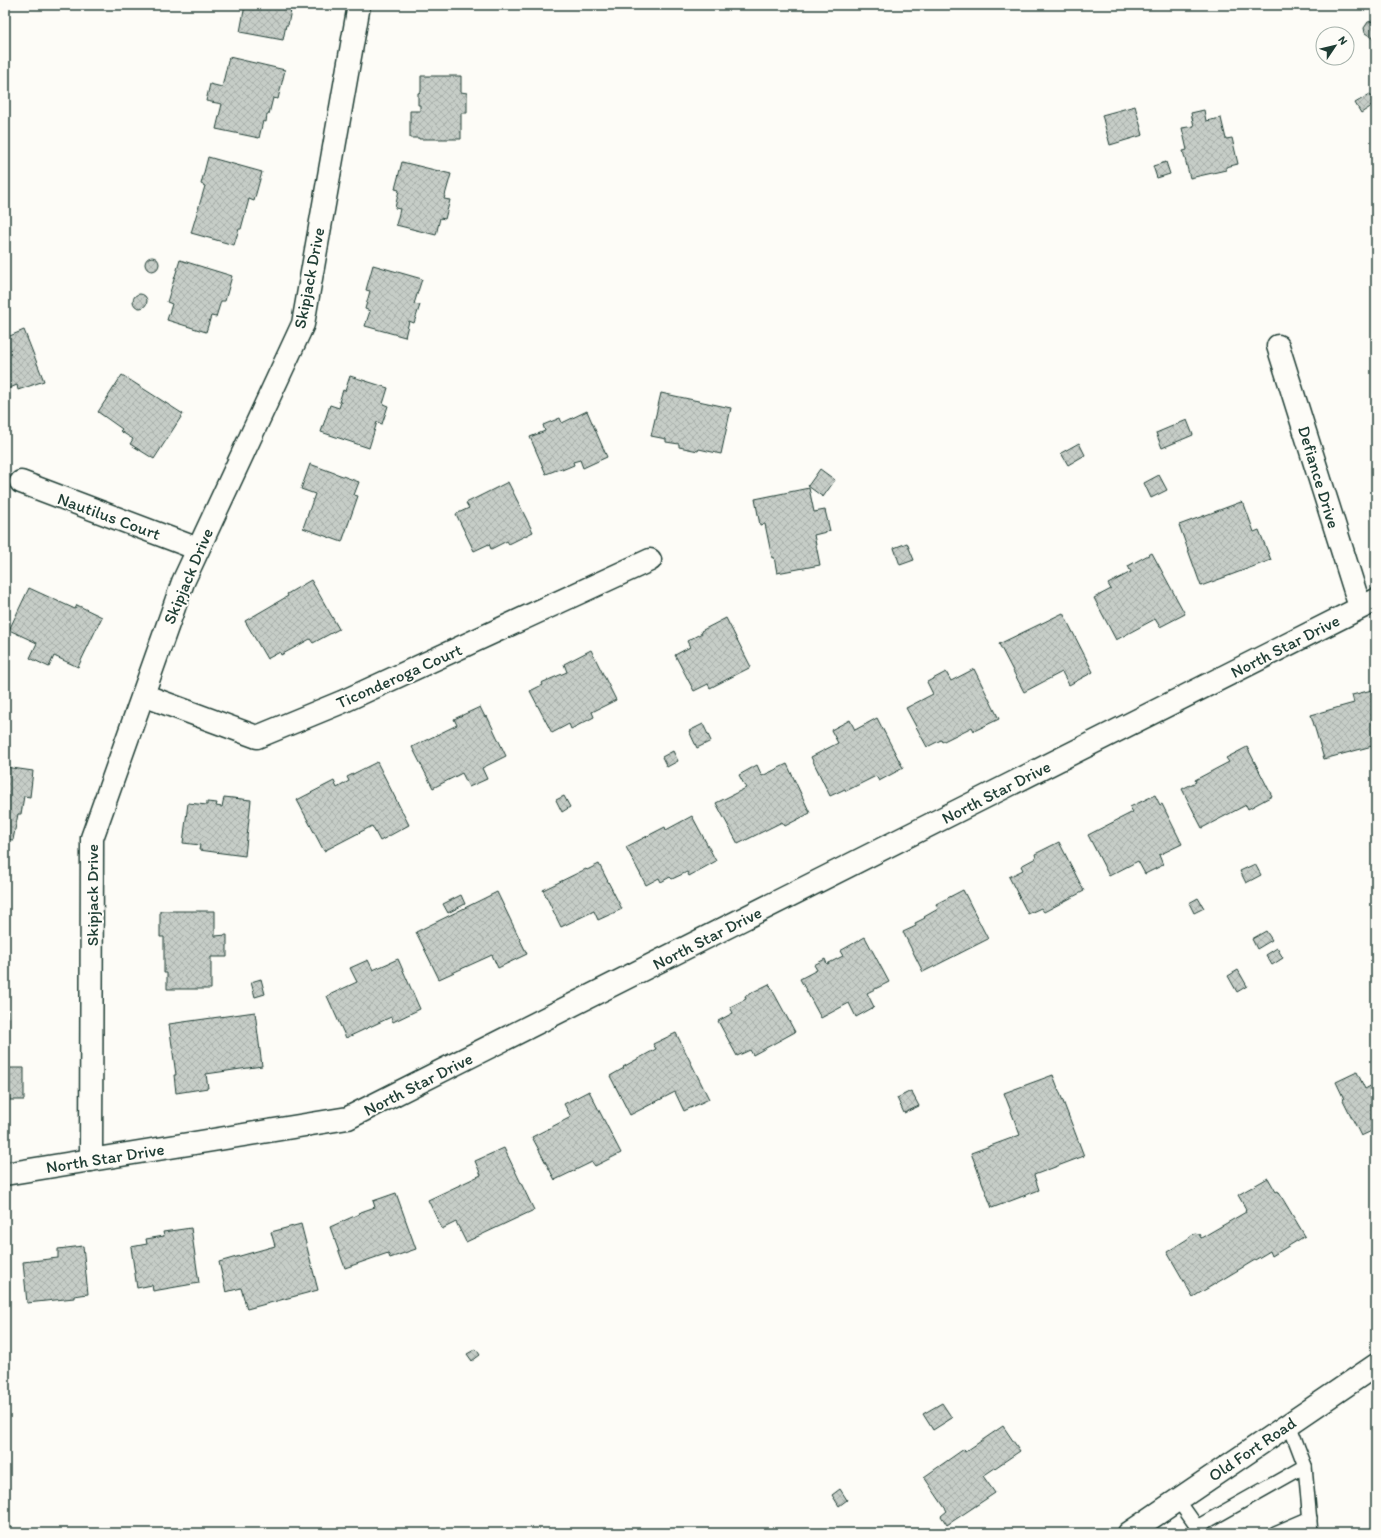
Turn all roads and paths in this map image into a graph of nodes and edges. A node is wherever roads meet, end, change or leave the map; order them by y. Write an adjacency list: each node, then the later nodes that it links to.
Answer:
1 (358, 5): 4 (street, Skipjack Drive)
2 (1278, 346): 6 (street, Defiance Drive)
3 (21, 482): 4 (street, Nautilus Court)
4 (198, 549): 7 (street, Skipjack Drive)
5 (650, 560): 7 (street, Ticonderoga Court)
6 (1368, 604): 8 (street, North Star Drive)
7 (143, 695): 8 (street, Skipjack Drive)
8 (91, 1160): 9 (street, North Star Drive)
9 (5, 1174)
10 (1376, 1365): 11 (street, Old Fort Road)
11 (1289, 1424): 12 (lane); 13 (street, Old Fort Road)
12 (1305, 1466): 14 (lane); 15 (lane)
13 (1178, 1500): 15 (lane); 16 (street, Old Fort Road)
14 (1310, 1518): 17 (lane); 18 (lane)
15 (1197, 1530)
16 (1129, 1533)
17 (1275, 1533)
18 (1311, 1533)

